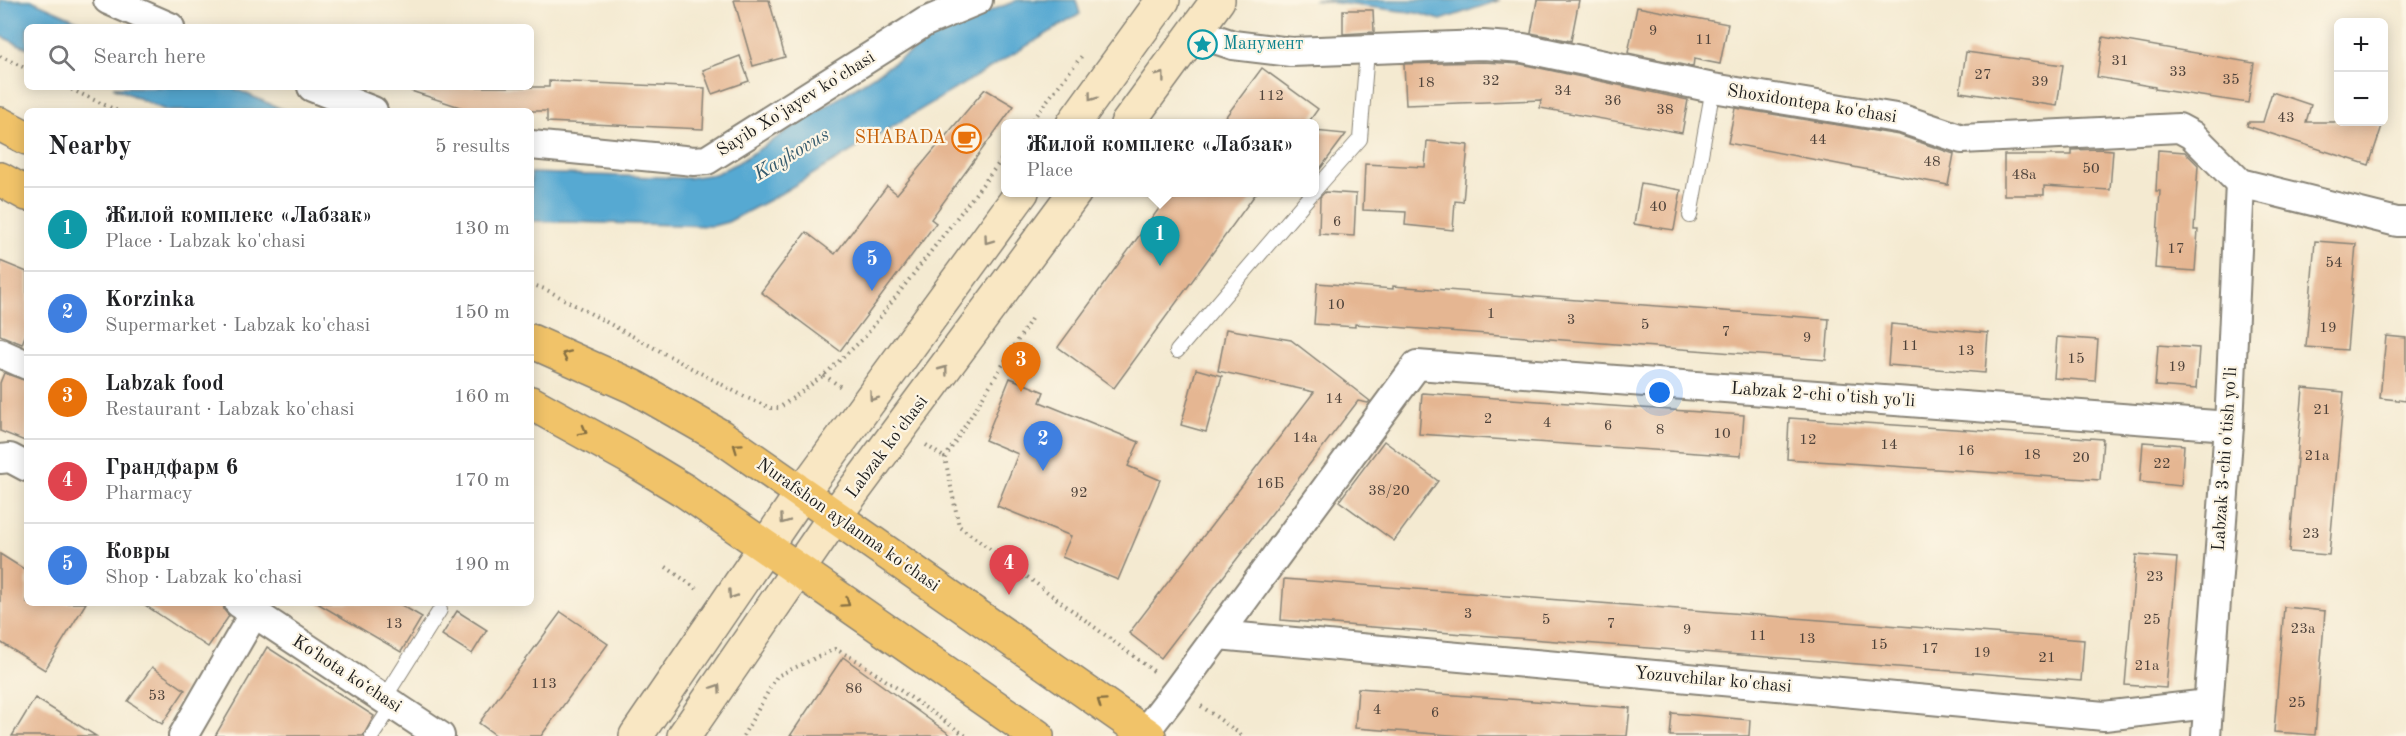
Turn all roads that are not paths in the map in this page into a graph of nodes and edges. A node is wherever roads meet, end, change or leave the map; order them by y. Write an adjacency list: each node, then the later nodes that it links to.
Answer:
1 (108, 0): 5 (street)
2 (978, 0): 14 (street, Sayib Xo'jayev ko'chasi)
3 (1157, 8): 10 (main road, one-way to 10)
4 (1208, 14): 6 (street, Shoxidontepa ko'chasi); 11 (main road, one-way to 4)
5 (163, 24)
6 (1367, 51): 7 (street, Shoxidontepa ko'chasi); 17 (lane)
7 (1713, 88): 16 (street, Shoxidontepa ko'chasi); 22 (lane)
8 (320, 90): 9 (street)
9 (365, 108)
10 (1076, 119)
11 (1129, 119)
12 (0, 124): 13 (main road)
13 (24, 136)
14 (534, 145)
15 (0, 179): 18 (main road)
16 (2240, 183): 23 (street); 29 (street, Labzak 3-chi o'tish yo'li)
17 (1319, 186)
18 (24, 192)
19 (1018, 197): 32 (main road, one-way to 32)
20 (1072, 197): 33 (main road, Labzak ko'chasi, one-way to 20)
21 (1310, 197): 25 (lane)
22 (1690, 216)
23 (2406, 222)
24 (534, 342): 32 (main road, Nurafshon aylanma ko'chasi, one-way to 24)
25 (1177, 351)
26 (0, 353): 27 (street)
27 (24, 364)
28 (534, 405): 34 (main road, one-way to 34)
29 (2229, 426): 38 (street, Labzak 2-chi o'tish yo'li); 40 (street, Labzak 3-chi o'tish yo'li)
30 (0, 459): 31 (street)
31 (24, 465)
32 (802, 493): 33 (main road, Nurafshon aylanma ko'chasi); 34 (main road, one-way to 34)
33 (835, 516): 35 (main road, Labzak ko'chasi); 41 (main road, Nurafshon aylanma ko'chasi, one-way to 33)
34 (765, 547): 35 (main road); 46 (main road, one-way to 46)
35 (798, 570): 42 (main road, one-way to 42); 47 (main road, Labzak ko'chasi, one-way to 35)
36 (246, 608): 39 (street, Koʻhota koʻchasi); 43 (street, Koʻhota koʻchasi)
37 (440, 610): 39 (lane)
38 (1218, 635): 40 (street, Yozuvchilar ko'chasi); 41 (street)
39 (388, 702): 44 (lane); 45 (street, Koʻhota koʻchasi)
40 (2208, 704): 48 (street, Labzak 3-chi o'tish yo'li)
41 (1146, 734)
42 (1032, 735)
43 (183, 736)
44 (372, 736)
45 (440, 736)
46 (636, 736)
47 (684, 736)
48 (2206, 736)

